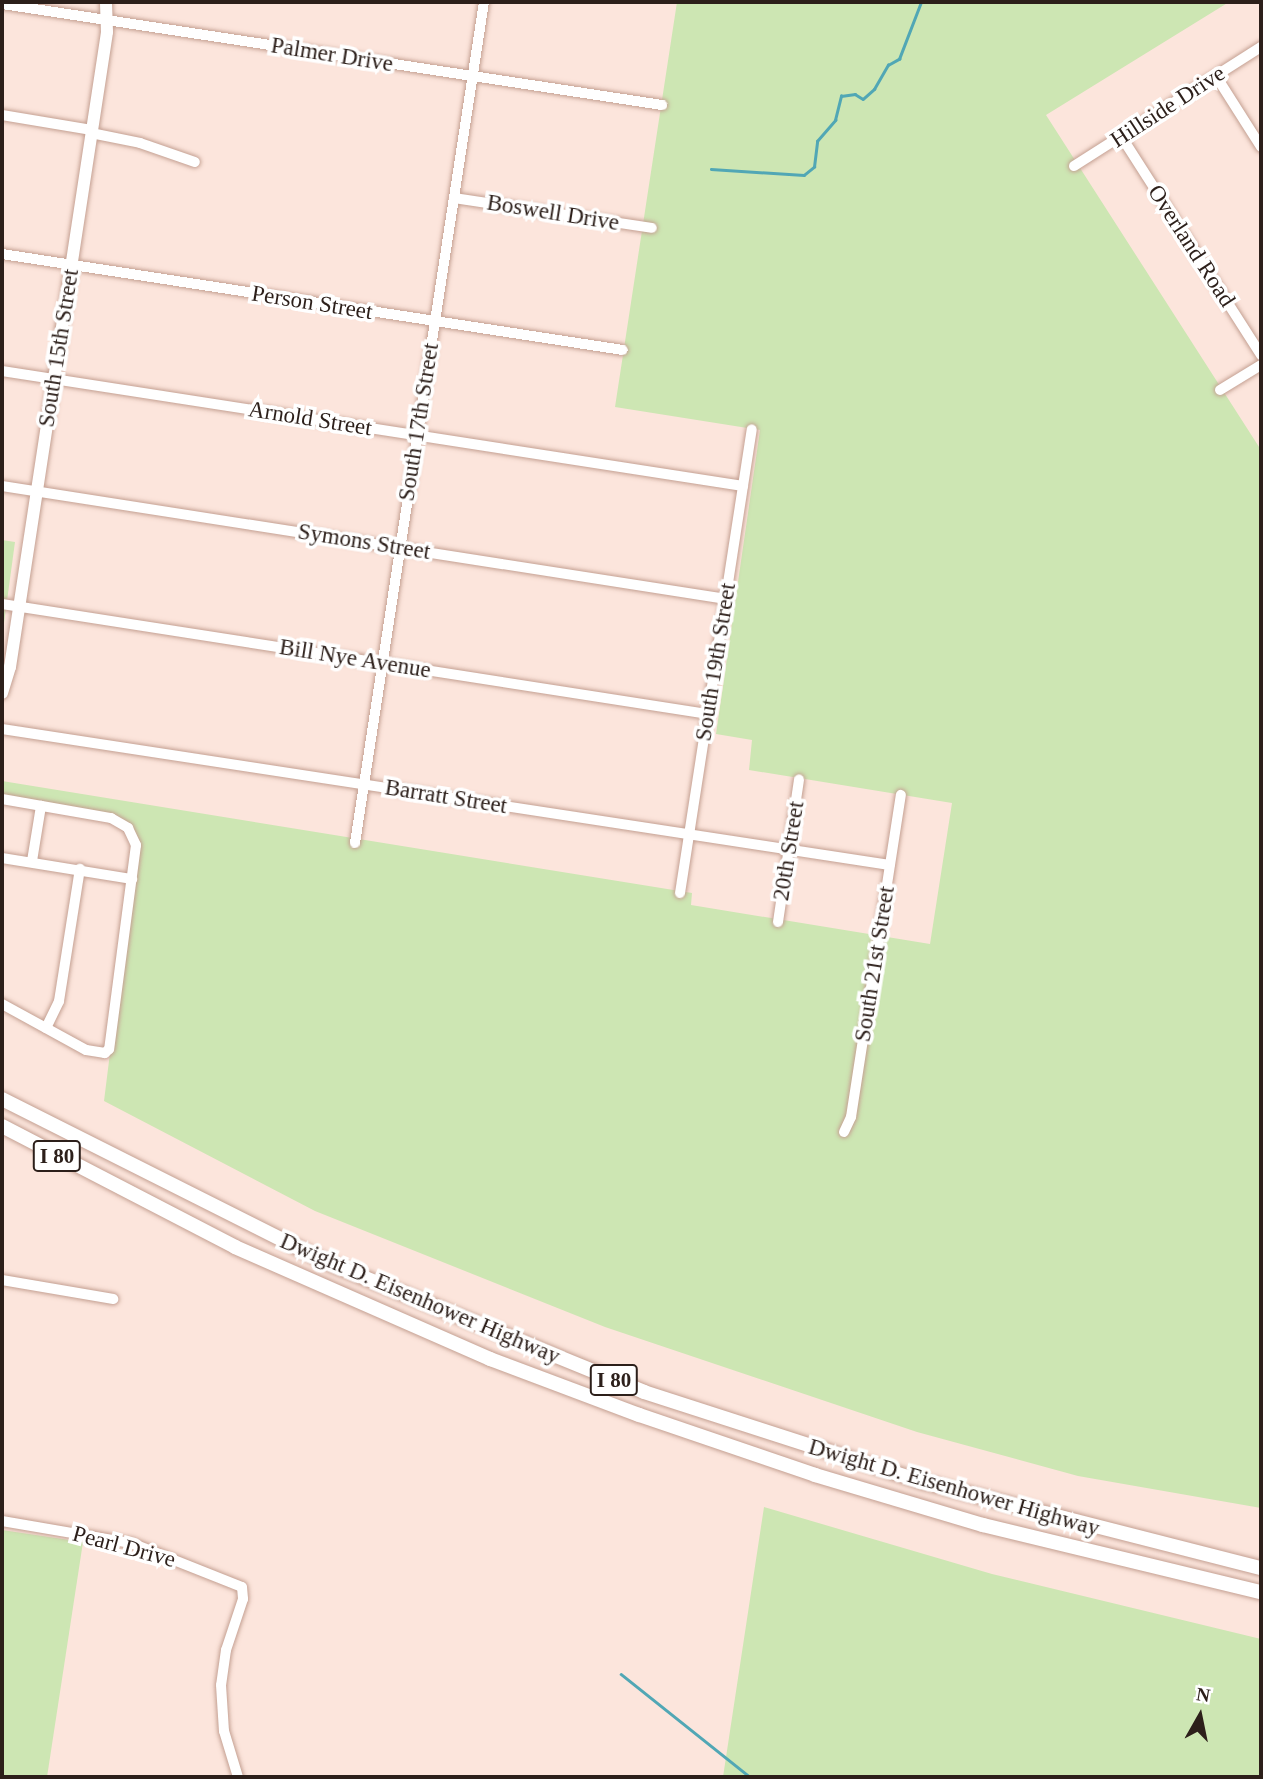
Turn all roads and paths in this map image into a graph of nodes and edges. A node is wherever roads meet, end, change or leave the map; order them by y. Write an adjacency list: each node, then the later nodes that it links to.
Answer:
1 (106, 2): 4 (main road, South 15th Street)
2 (484, 2): 6 (street, South 17th Street)
3 (2, 4): 4 (street, Palmer Drive)
4 (103, 20): 6 (street, Palmer Drive); 10 (main road, South 15th Street)
5 (1261, 47): 7 (street, Hillside Drive)
6 (473, 76): 8 (street, Palmer Drive); 15 (street, South 17th Street)
7 (1216, 76): 11 (street, Hillside Drive); 12 (street)
8 (662, 106)
9 (2, 115): 10 (street)
10 (92, 131): 13 (street); 18 (main road, South 15th Street)
11 (1121, 136): 14 (street, Hillside Drive); 21 (street, Overland Road)
12 (1261, 147)
13 (195, 162)
14 (1074, 166)
15 (454, 198): 16 (street, Boswell Drive); 19 (street, South 17th Street)
16 (652, 228)
17 (2, 254): 18 (street, Person Street)
18 (71, 264): 19 (street, Person Street); 24 (main road, South 15th Street)
19 (435, 322): 20 (street, Person Street); 27 (street, South 17th Street)
20 (623, 350)
21 (1261, 355)
22 (1261, 365): 25 (street)
23 (2, 371): 24 (street, Arnold Street)
24 (54, 379): 27 (street, Arnold Street); 30 (main road, South 15th Street)
25 (1220, 390)
26 (752, 430): 29 (street, South 19th Street)
27 (417, 435): 29 (street, Arnold Street); 31 (street, South 17th Street)
28 (2, 486): 30 (street, Symons Street)
29 (743, 486): 32 (street, South 19th Street)
30 (37, 491): 31 (street, Symons Street); 34 (main road, South 15th Street)
31 (400, 547): 32 (street, Symons Street); 35 (street, South 17th Street)
32 (726, 599): 37 (street, South 19th Street)
33 (2, 604): 34 (street, Bill Nye Avenue)
34 (19, 607): 35 (street, Bill Nye Avenue); 36 (main road, South 15th Street)
35 (382, 663): 37 (street, Bill Nye Avenue); 40 (street, South 17th Street)
36 (2, 693)
37 (708, 714): 44 (street, South 19th Street)
38 (2, 729): 40 (street, Barratt Street)
39 (799, 780): 46 (street, 20th Street)
40 (364, 785): 44 (street, Barratt Street); 45 (street, South 17th Street)
41 (901, 795): 49 (street, South 21st Street)
42 (2, 799): 43 (street)
43 (41, 806): 48 (street); 51 (street)
44 (689, 834): 46 (street, Barratt Street); 52 (street, South 19th Street)
45 (355, 843)
46 (789, 849): 49 (street, Barratt Street); 53 (street, 20th Street)
47 (2, 858): 48 (street)
48 (32, 862): 50 (street)
49 (890, 865): 58 (street, South 21st Street)
50 (80, 869): 51 (street); 55 (street)
51 (132, 879): 55 (street)
52 (680, 893)
53 (778, 922)
54 (2, 1004): 55 (street)
55 (46, 1028)
56 (2, 1099): 62 (highway, Dwight D. Eisenhower Highway / I 80)
57 (2, 1126): 63 (highway, Dwight D. Eisenhower Highway / I 80)
58 (844, 1132)
59 (2, 1280): 60 (street)
60 (113, 1299)
61 (2, 1521): 64 (street, Pearl Drive)
62 (1261, 1568)
63 (1261, 1592)
64 (238, 1777)

